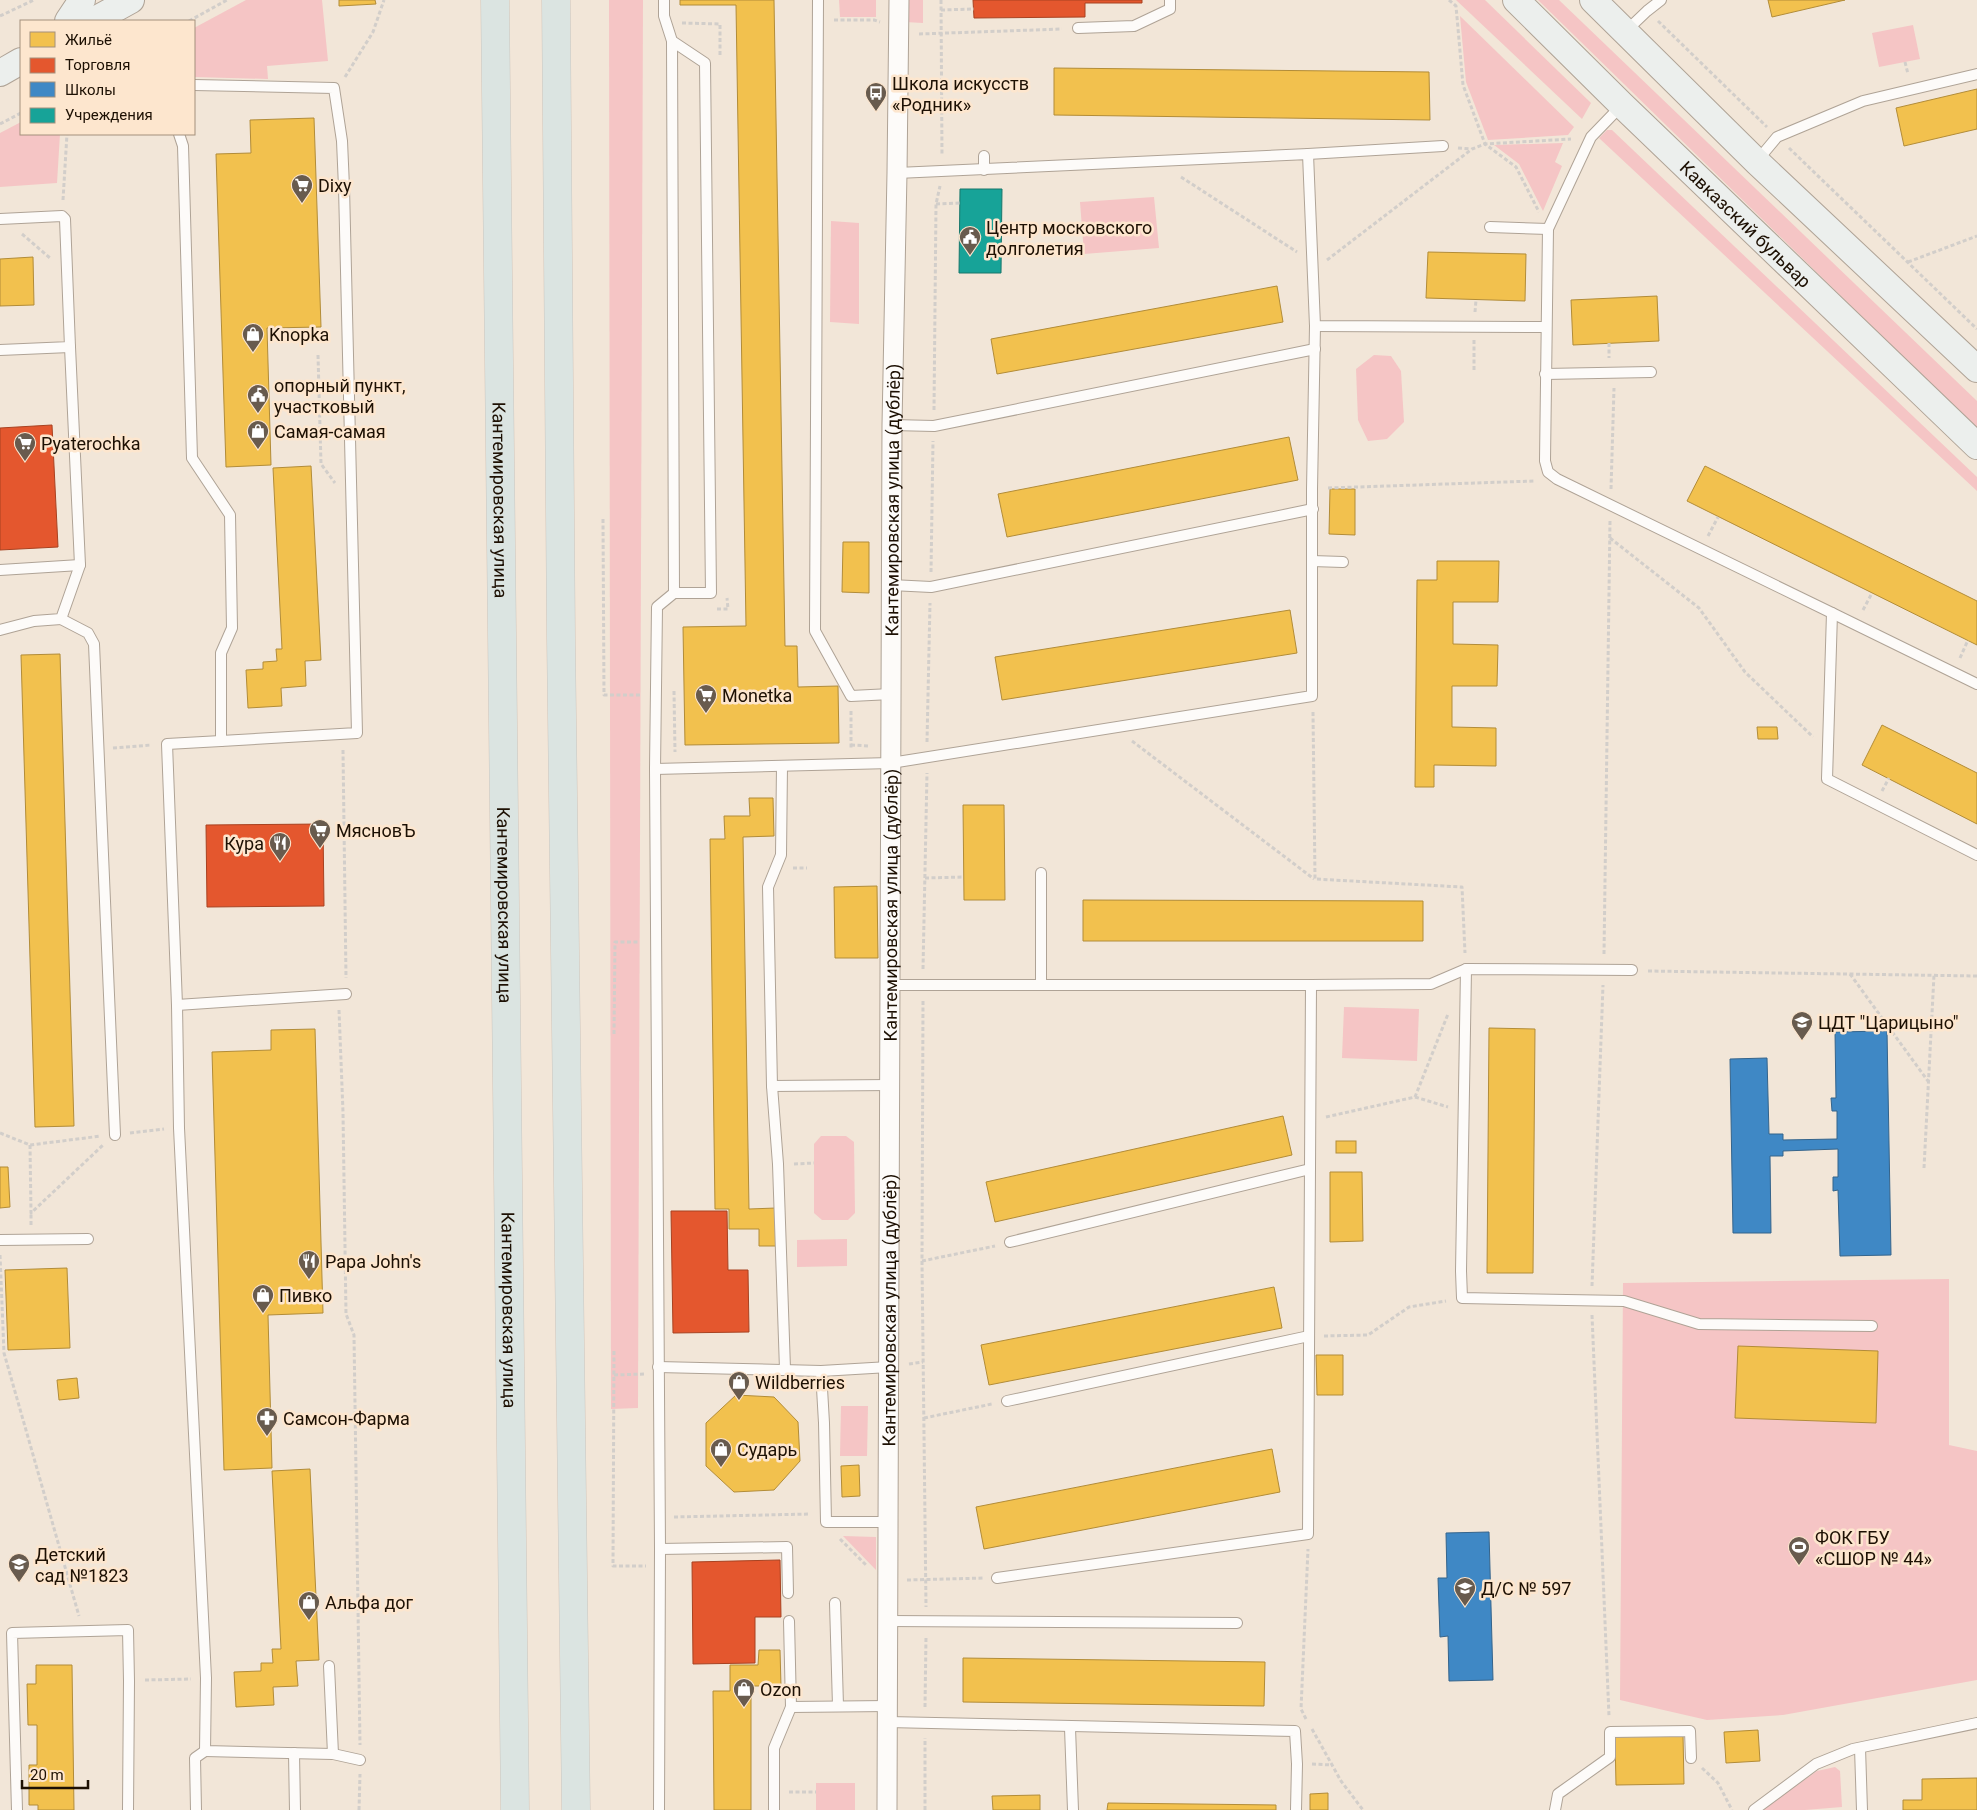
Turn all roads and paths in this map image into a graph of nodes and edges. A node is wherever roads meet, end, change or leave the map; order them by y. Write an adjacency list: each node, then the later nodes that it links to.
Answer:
1 (34, 0): 20 (path)
2 (82, 0): 22 (main road)
3 (131, 0): 21 (main road)
4 (227, 0): 23 (path)
5 (384, 0): 36 (path)
6 (495, 0): 202 (main road, Кантемировская улица)
7 (556, 0): 203 (main road)
8 (664, 0): 31 (lane)
9 (818, 0): 24 (lane)
10 (899, 0): 26 (street, Кантемировская улица (дублёр))
11 (940, 0): 18 (path)
12 (1170, 0): 25 (lane)
13 (1449, 0): 44 (path)
14 (1516, 0): 37 (main road, Кавказский бульвар)
15 (1592, 0): 28 (main road)
16 (1661, 0): 19 (lane)
17 (974, 9): 18 (path)
18 (940, 10): 29 (path)
19 (1647, 11): 28 (lane); 42 (path)
20 (0, 16)
21 (105, 18)
22 (69, 20)
23 (191, 20)
24 (818, 20): 26 (path); 98 (lane)
25 (1078, 28): 27 (path)
26 (899, 30): 29 (path); 52 (street, Кантемировская улица (дублёр))
27 (979, 32): 29 (path); 30 (path)
28 (1625, 32): 49 (main road)
29 (941, 33): 51 (path)
30 (979, 38)
31 (672, 41): 93 (lane); 93 (lane)
32 (20, 62): 33 (main road)
33 (0, 72)
34 (1977, 74): 42 (lane)
35 (195, 85): 36 (lane)
36 (334, 88): 81 (lane)
37 (1622, 105): 58 (lane); 77 (main road, Кавказский бульвар)
38 (20, 113): 39 (path)
39 (0, 124)
40 (66, 135): 55 (path)
41 (179, 135): 103 (lane)
42 (1777, 137): 49 (lane); 61 (path)
43 (1570, 139): 44 (path)
44 (1485, 144): 58 (path); 62 (path)
45 (1443, 146): 46 (lane)
46 (1308, 154): 48 (lane); 62 (lane)
47 (984, 156): 50 (lane)
48 (1157, 161): 50 (lane); 62 (path)
49 (1757, 162): 71 (main road)
50 (984, 170): 51 (lane)
51 (942, 172): 52 (lane); 54 (path)
52 (898, 173): 75 (street, Кантемировская улица (дублёр))
53 (960, 203): 54 (path)
54 (936, 204): 76 (path)
55 (62, 216): 56 (lane); 67 (lane)
56 (2, 219): 60 (path)
57 (1490, 227): 58 (lane)
58 (1545, 229): 64 (lane)
59 (1977, 236): 61 (path)
60 (51, 258)
61 (1908, 262): 65 (path)
62 (1313, 266): 63 (lane)
63 (1315, 326): 64 (lane); 69 (lane)
64 (1546, 327): 74 (lane)
65 (1977, 329)
66 (1608, 343): 72 (path)
67 (70, 347): 68 (lane); 89 (lane)
68 (0, 350)
69 (1315, 350): 76 (lane); 79 (lane)
70 (318, 355): 81 (path)
71 (1977, 369)
72 (1610, 372): 73 (lane); 74 (lane); 80 (path)
73 (1651, 372)
74 (1545, 374): 80 (lane)
75 (892, 425): 76 (lane); 91 (street, Кантемировская улица (дублёр))
76 (934, 426): 92 (path)
77 (1977, 446)
78 (1540, 480): 79 (path)
79 (1312, 489): 82 (lane)
80 (1610, 504): 85 (path); 86 (lane)
81 (351, 506): 102 (lane)
82 (1313, 509): 87 (lane); 92 (lane)
83 (1718, 517): 86 (path)
84 (603, 519): 99 (path)
85 (1609, 538): 106 (path); 119 (path)
86 (1702, 549): 94 (lane)
87 (1312, 561): 88 (lane); 100 (lane)
88 (1343, 562)
89 (80, 565): 90 (lane); 95 (lane)
90 (0, 570)
91 (891, 585): 92 (lane); 98 (street, Кантемировская улица (дублёр))
92 (931, 587): 107 (path)
93 (674, 593): 99 (lane)
94 (1832, 613): 97 (lane); 106 (lane)
95 (61, 619): 96 (lane); 105 (lane)
96 (0, 630)
97 (1977, 684)
98 (891, 694): 108 (street, Кантемировская улица (дублёр))
99 (656, 695): 110 (lane)
100 (1312, 696): 101 (lane); 115 (path)
101 (1115, 728): 107 (lane); 115 (path)
102 (343, 734): 103 (lane); 127 (path)
103 (221, 741): 104 (lane)
104 (167, 744): 105 (path); 128 (lane)
105 (98, 748): 139 (lane)
106 (1827, 751): 111 (lane)
107 (927, 758): 108 (lane); 114 (path)
108 (891, 763): 109 (lane); 124 (street, Кантемировская улица (дублёр))
109 (782, 766): 110 (lane); 133 (lane)
110 (655, 769): 116 (lane)
111 (1977, 854)
112 (1041, 873): 123 (lane)
113 (963, 877): 114 (path)
114 (925, 878): 126 (path)
115 (1314, 879): 117 (path)
116 (656, 942): 130 (path); 157 (lane)
117 (1466, 970): 119 (lane); 125 (lane); 135 (lane)
118 (1632, 970): 119 (lane); 120 (path)
119 (1604, 972): 151 (path)
120 (1850, 974): 121 (path); 131 (path)
121 (1934, 975): 122 (path); 131 (path)
122 (1977, 976)
123 (1041, 984): 125 (lane); 126 (lane)
124 (891, 985): 126 (lane); 132 (street, Кантемировская улица (дублёр))
125 (1311, 985): 136 (lane)
126 (923, 986): 149 (path)
127 (342, 994): 128 (lane); 194 (path)
128 (177, 1005): 137 (lane)
129 (1451, 1006): 134 (path)
130 (614, 1034)
131 (1929, 1081): 143 (path)
132 (890, 1085): 133 (lane); 155 (street, Кантемировская улица (дублёр))
133 (772, 1086): 142 (lane)
134 (1415, 1097): 135 (path); 136 (path)
135 (1463, 1111): 150 (lane)
136 (1310, 1121): 144 (lane)
137 (178, 1128): 139 (path); 180 (lane)
138 (0, 1133): 140 (path)
139 (114, 1135): 140 (path); 140 (path)
140 (30, 1145)
141 (814, 1163): 142 (path)
142 (778, 1164): 156 (lane)
143 (1924, 1168)
144 (1310, 1169): 147 (lane); 153 (lane)
145 (88, 1239): 146 (lane)
146 (0, 1240)
147 (1010, 1242): 149 (path)
148 (0, 1252): 178 (path)
149 (922, 1261): 161 (path)
150 (1462, 1298): 151 (lane); 153 (path)
151 (1592, 1299): 152 (lane); 188 (path)
152 (1872, 1326)
153 (1309, 1336): 160 (lane); 166 (lane)
154 (614, 1350): 159 (path)
155 (889, 1367): 158 (lane); 165 (street, Кантемировская улица (дублёр))
156 (785, 1369): 157 (lane); 158 (lane)
157 (658, 1370): 159 (path); 167 (lane)
158 (821, 1371): 162 (lane)
159 (614, 1375): 168 (path)
160 (1007, 1401): 161 (path)
161 (924, 1418): 171 (path)
162 (826, 1514): 163 (path); 164 (lane)
163 (669, 1517)
164 (834, 1522): 165 (lane); 169 (path)
165 (888, 1522): 175 (street, Кантемировская улица (дублёр))
166 (1308, 1534): 170 (lane); 210 (path)
167 (660, 1548): 168 (lane); 172 (lane)
168 (660, 1566): 204 (lane)
169 (868, 1567)
170 (997, 1578): 171 (path)
171 (926, 1580): 176 (path)
172 (788, 1593)
173 (834, 1603): 183 (lane)
174 (789, 1621): 182 (lane)
175 (888, 1621): 176 (lane); 184 (street, Кантемировская улица (дублёр))
176 (926, 1621): 177 (lane); 185 (path)
177 (1237, 1623)
178 (83, 1631): 181 (lane); 197 (lane)
179 (329, 1666): 192 (lane)
180 (206, 1678): 181 (path); 190 (lane)
181 (129, 1681): 198 (lane)
182 (791, 1706): 183 (lane); 195 (lane)
183 (838, 1706): 184 (lane)
184 (888, 1714): 185 (lane); 206 (street, Кантемировская улица (дублёр))
185 (925, 1723): 187 (lane); 207 (path)
186 (1977, 1723): 189 (lane)
187 (1070, 1728): 208 (lane); 209 (lane)
188 (1610, 1732): 193 (lane); 211 (lane)
189 (1860, 1748): 213 (lane); 214 (lane)
190 (205, 1751): 191 (lane); 199 (lane)
191 (294, 1753): 192 (lane); 200 (lane)
192 (333, 1754): 194 (lane)
193 (1691, 1758): 212 (path)
194 (360, 1760): 201 (path)
195 (774, 1792): 196 (path); 205 (lane)
196 (816, 1792)
197 (17, 1810)
198 (128, 1810)
199 (196, 1810)
200 (295, 1810)
201 (359, 1810)
202 (515, 1810)
203 (576, 1810)
204 (659, 1810)
205 (774, 1810)
206 (887, 1810)
207 (925, 1810)
208 (1073, 1810)
209 (1296, 1810)
210 (1363, 1810)
211 (1555, 1810)
212 (1732, 1810)
213 (1754, 1810)
214 (1862, 1810)

